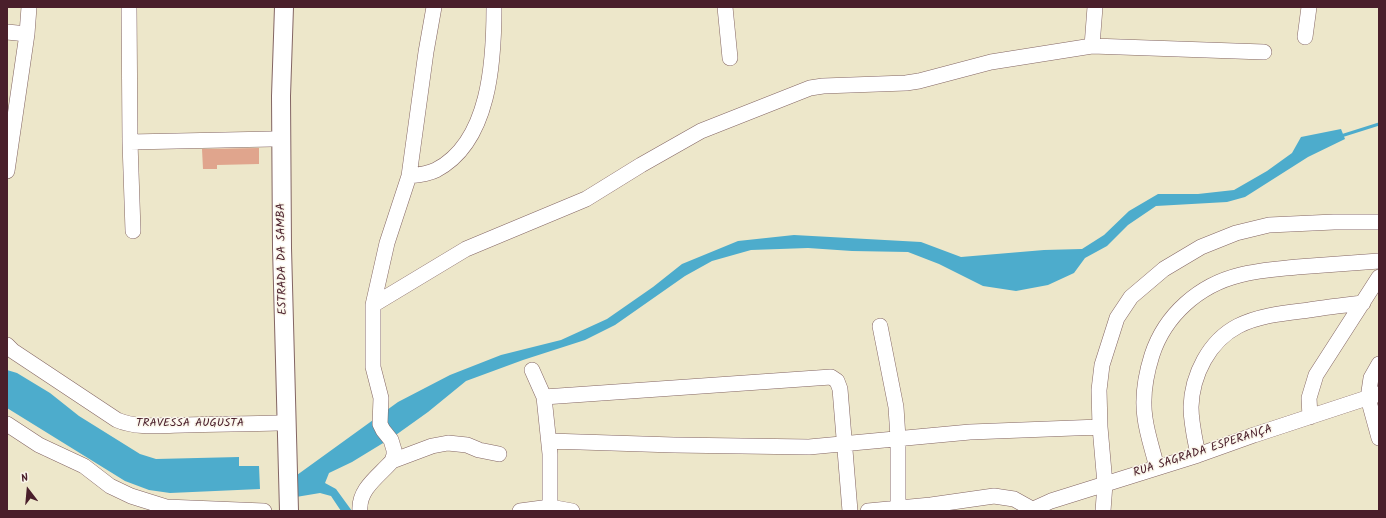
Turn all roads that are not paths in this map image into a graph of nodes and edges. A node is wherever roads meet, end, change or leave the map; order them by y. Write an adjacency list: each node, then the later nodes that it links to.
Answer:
1 (29, 7): 11 (street)
2 (129, 7): 17 (street)
3 (274, 7): 16 (main road, ESTRADA DA SAMBA)
4 (284, 7): 44 (main road, ESTRADA DA SAMBA)
5 (434, 7): 19 (street)
6 (494, 7): 19 (street)
7 (725, 7): 15 (street)
8 (1095, 7): 13 (street)
9 (1310, 7): 12 (street)
10 (7, 32): 11 (street)
11 (27, 34): 18 (street)
12 (1305, 37)
13 (1092, 46): 14 (street); 25 (street)
14 (1264, 52)
15 (730, 58)
16 (272, 139): 17 (street); 33 (main road, ESTRADA DA SAMBA)
17 (130, 142): 21 (street)
18 (7, 171)
19 (409, 176): 25 (street)
20 (1379, 222): 35 (street)
21 (133, 231)
22 (1379, 261): 43 (street)
23 (1379, 277): 24 (street)
24 (1363, 302): 32 (street); 41 (street)
25 (373, 305): 42 (street)
26 (880, 326): 36 (street)
27 (7, 345): 33 (street, TRAVESSA AUGUSTA)
28 (1379, 364): 30 (street)
29 (532, 370): 31 (street)
30 (1374, 396): 32 (street, RUA SAGRADA ESPERANÇA); 37 (street)
31 (544, 397): 38 (street); 39 (street)
32 (1310, 418): 41 (street, RUA SAGRADA ESPERANÇA)
33 (278, 423): 44 (main road, ESTRADA DA SAMBA)
34 (7, 424): 50 (street)
35 (1100, 427): 36 (street); 45 (street)
36 (898, 438): 39 (street); 48 (street)
37 (1379, 438)
38 (549, 440): 39 (street); 47 (street)
39 (845, 443): 54 (street)
40 (499, 454): 42 (street)
41 (1198, 455): 43 (street, RUA SAGRADA ESPERANÇA)
42 (392, 461): 51 (street)
43 (1157, 468): 45 (street, RUA SAGRADA ESPERANÇA)
44 (283, 472): 46 (main road, ESTRADA DA SAMBA)
45 (1105, 484): 49 (street, RUA SAGRADA ESPERANÇA); 56 (street)
46 (284, 506)
47 (550, 507): 52 (street); 53 (street)
48 (898, 508): 49 (street); 55 (street)
49 (1030, 510)
50 (264, 511)
51 (360, 511)
52 (520, 511)
53 (572, 511)
54 (850, 511)
55 (868, 511)
56 (1103, 511)

